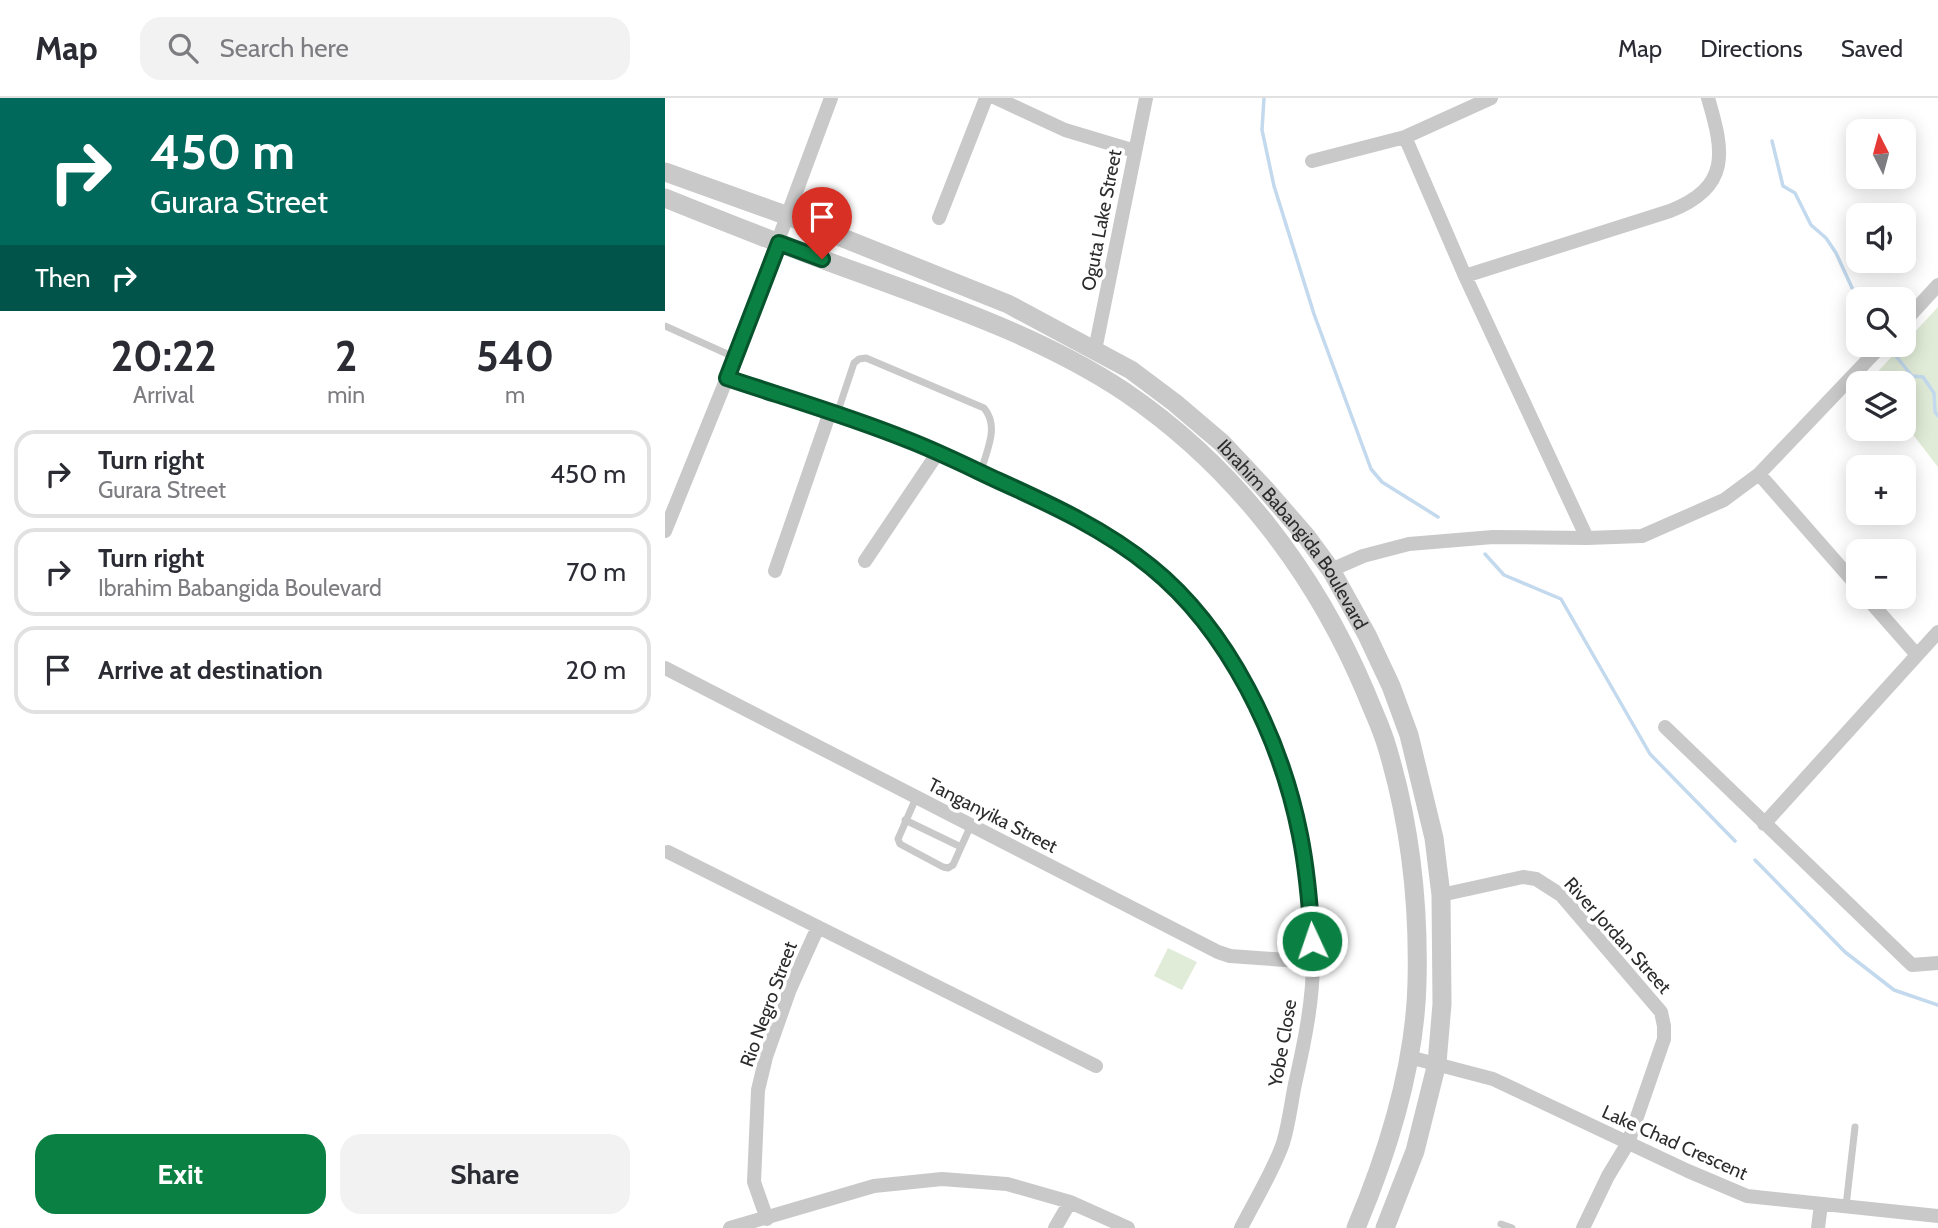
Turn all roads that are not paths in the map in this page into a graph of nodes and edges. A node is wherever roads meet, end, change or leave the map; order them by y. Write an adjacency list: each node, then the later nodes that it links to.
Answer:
1 (831, 98): 12 (street)
2 (986, 98): 13 (street)
3 (996, 98): 8 (street)
4 (1146, 98): 8 (street, Oguta Lake Street)
5 (1491, 98): 7 (street)
6 (1708, 98): 15 (street)
7 (1405, 137): 9 (street); 15 (street)
8 (1135, 151): 19 (street, Oguta Lake Street)
9 (1312, 161)
10 (665, 172): 12 (street, Ibrahim Babangida Boulevard)
11 (665, 198): 14 (street, Ibrahim Babangida Boulevard)
12 (788, 216): 14 (street); 19 (street, Ibrahim Babangida Boulevard)
13 (939, 218)
14 (779, 243): 21 (street); 48 (street, Ibrahim Babangida Boulevard)
15 (1465, 276): 28 (street)
16 (1938, 285): 17 (street)
17 (1916, 309)
18 (665, 326): 21 (lane)
19 (1095, 350): 30 (street, Ibrahim Babangida Boulevard)
20 (1871, 357): 26 (street)
21 (735, 358): 22 (street)
22 (727, 378): 23 (street, Yobe Close); 27 (street)
23 (834, 413): 24 (street, Yobe Close); 25 (lane); 31 (street)
24 (937, 454): 25 (street, Yobe Close); 29 (street)
25 (981, 473): 46 (street, Yobe Close)
26 (1759, 474): 28 (street); 32 (street)
27 (665, 531)
28 (1587, 538): 30 (street)
29 (865, 561)
30 (1331, 570): 44 (street, Ibrahim Babangida Boulevard)
31 (775, 571)
32 (1846, 573)
33 (1877, 609): 35 (street)
34 (1938, 632): 35 (street)
35 (1917, 655): 40 (street)
36 (665, 668): 38 (street, Tanganyika Street)
37 (1665, 727): 40 (street)
38 (916, 797): 39 (lane); 41 (street, Tanganyika Street)
39 (905, 820): 42 (lane); 42 (lane)
40 (1764, 824): 47 (street)
41 (971, 825): 42 (lane); 46 (street, Tanganyika Street)
42 (961, 847)
43 (668, 852): 45 (street)
44 (1441, 895): 49 (street, Ibrahim Babangida Boulevard); 52 (street, River Jordan Street)
45 (818, 928): 50 (street); 57 (street, Rio Negro Street)
46 (1313, 962): 62 (street, Yobe Close)
47 (1938, 963)
48 (1409, 1057): 49 (street, Lake Chad Crescent); 63 (street, Ibrahim Babangida Boulevard)
49 (1437, 1063): 52 (street, Lake Chad Crescent); 64 (street, Ibrahim Babangida Boulevard)
50 (1096, 1066)
51 (1855, 1127): 55 (lane)
52 (1628, 1143): 54 (street, Lake Chad Crescent); 66 (street, River Jordan Street)
53 (1070, 1202): 57 (street); 60 (street); 61 (street)
54 (1821, 1204): 55 (street, Lake Chad Crescent); 67 (street)
55 (1846, 1207): 56 (street, Lake Chad Crescent)
56 (1938, 1216)
57 (767, 1219): 59 (street)
58 (1501, 1224): 65 (lane)
59 (730, 1228)
60 (1055, 1228)
61 (1128, 1228)
62 (1241, 1228)
63 (1356, 1228)
64 (1385, 1228)
65 (1512, 1228)
66 (1583, 1228)
67 (1818, 1228)

